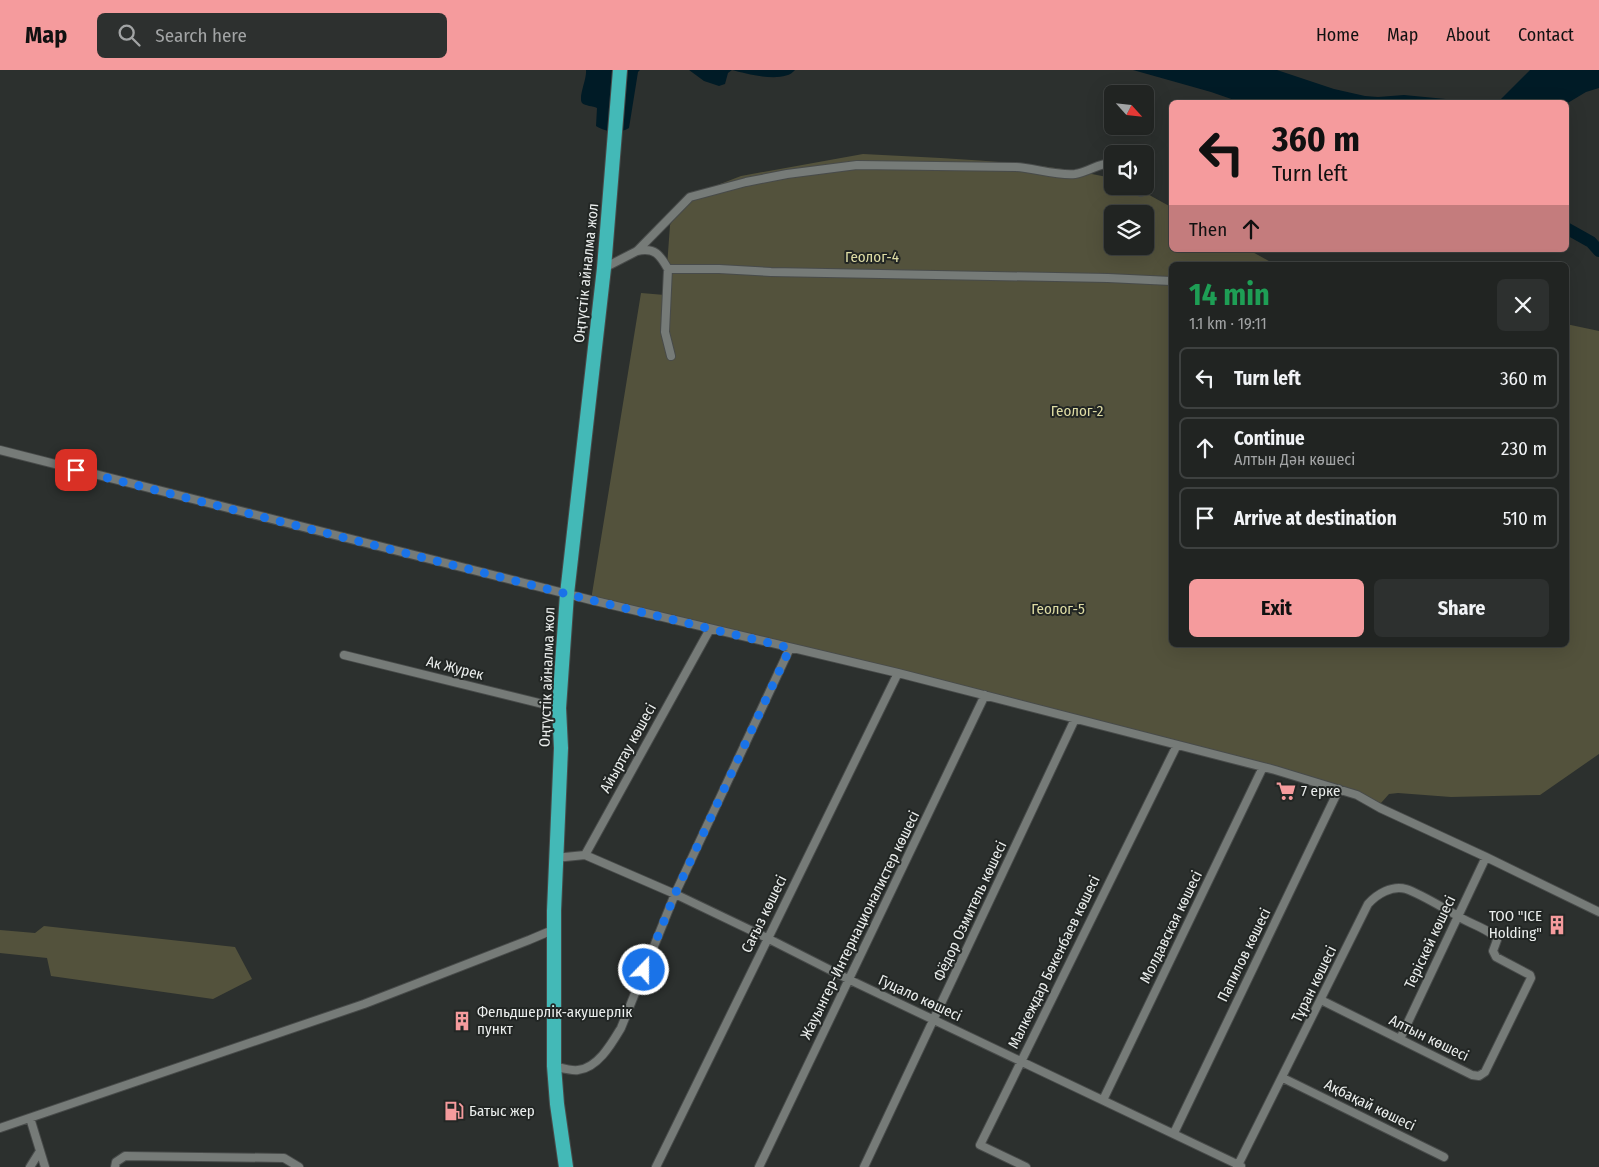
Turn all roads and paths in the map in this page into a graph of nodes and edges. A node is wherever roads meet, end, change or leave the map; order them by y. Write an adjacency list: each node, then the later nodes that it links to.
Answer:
1 (620, 70): 4 (highway, Оңтүстік айналма жол)
2 (1104, 164): 3 (street)
3 (637, 251): 4 (street); 5 (street)
4 (604, 268): 9 (highway, Оңтүстік айналма жол)
5 (668, 269): 6 (street); 7 (street)
6 (1169, 281)
7 (671, 356)
8 (0, 450): 9 (street)
9 (567, 594): 10 (street); 15 (highway, Оңтүстік айналма жол)
10 (710, 629): 11 (street); 20 (street, Айыртау көшесі)
11 (790, 648): 13 (street); 23 (street)
12 (344, 654): 15 (street, Ак Журек)
13 (898, 673): 14 (street); 27 (street, Сағыз көшесі)
14 (986, 695): 16 (street); 29 (street, Жауынгер-Интернационалистер көшесі)
15 (559, 708): 22 (highway, Оңтүстік айналма жол)
16 (1075, 720): 17 (street); 31 (street, Фёдор Озмитель көшесі)
17 (1177, 746): 18 (street); 33 (street, Малкеждар Бөкенбаев көшесі)
18 (1263, 767): 19 (street); 36 (street, Молдавская көшесі)
19 (1339, 789): 21 (street); 39 (street, Папилов көшесі)
20 (585, 855): 22 (street); 23 (street, Гуцало көшесі)
21 (1486, 857): 24 (street); 25 (street, Теріскей көшесі)
22 (555, 858): 26 (highway, Оңтүстік айналма жол)
23 (675, 894): 27 (street, Гуцало көшесі); 34 (street)
24 (1599, 912)
25 (1458, 916): 28 (street, Тұран көшесі); 30 (street, Тұран көшесі); 32 (street, Теріскей көшесі)
26 (554, 929): 34 (highway, Оңтүстік айналма жол); 37 (street)
27 (767, 938): 29 (street, Гуцало көшесі); 48 (street, Сағыз көшесі)
28 (1530, 978): 32 (street, Алтын көшесі)
29 (850, 980): 31 (street, Гуцало көшесі); 49 (street, Жауынгер-Интернационалистер көшесі)
30 (1321, 1000): 32 (street, Алтын көшесі); 35 (street, Тұран көшесі)
31 (934, 1020): 33 (street, Гуцало көшесі); 50 (street, Фёдор Озмитель көшесі)
32 (1400, 1039)
33 (1021, 1060): 36 (street, Гуцало көшесі); 51 (street, Малкеждар Бөкенбаев көшесі)
34 (554, 1066): 47 (highway, Оңтүстік айналма жол)
35 (1283, 1078): 41 (street, Ақбақай көшесі); 42 (street, Тұран көшесі)
36 (1104, 1100): 39 (street, Гуцало көшесі)
37 (30, 1118): 38 (street); 40 (street)
38 (0, 1128)
39 (1174, 1133): 42 (street, Гуцало көшесі)
40 (40, 1151): 43 (street); 44 (street)
41 (1444, 1157)
42 (1239, 1166)
43 (30, 1167)
44 (45, 1167)
45 (115, 1167): 46 (street)
46 (299, 1167)
47 (566, 1167)
48 (656, 1167)
49 (759, 1167)
50 (864, 1167)
51 (1026, 1167)

